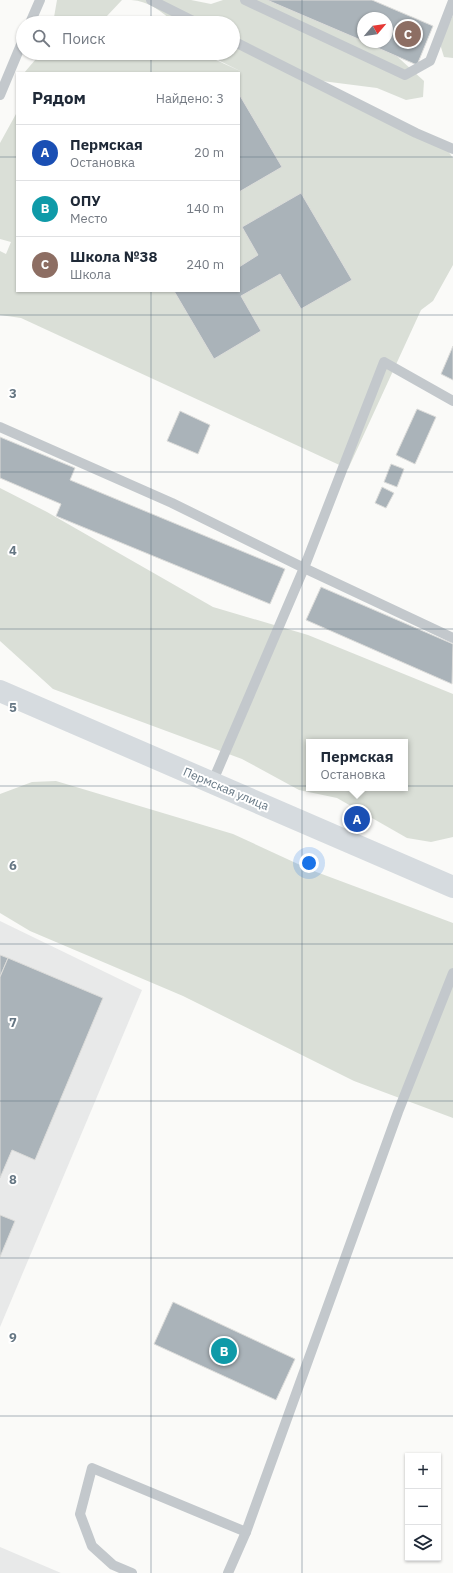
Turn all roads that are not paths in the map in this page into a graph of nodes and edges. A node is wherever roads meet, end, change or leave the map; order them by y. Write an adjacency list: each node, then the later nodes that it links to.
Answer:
1 (40, 0): 5 (lane)
2 (151, 0): 6 (lane)
3 (245, 0): 4 (lane)
4 (453, 1)
5 (33, 16)
6 (183, 16)
7 (240, 45): 10 (lane)
8 (16, 57): 9 (lane)
9 (0, 95)
10 (453, 149)
11 (453, 401): 13 (lane)
12 (0, 427): 13 (lane)
13 (304, 568): 14 (lane); 16 (lane)
14 (453, 638)
15 (0, 692): 16 (street, Пермская улица)
16 (212, 783): 17 (street, Пермская улица)
17 (453, 887)
18 (453, 973): 19 (lane)
19 (246, 1532): 20 (lane); 21 (lane)
20 (132, 1573)
21 (228, 1573)

